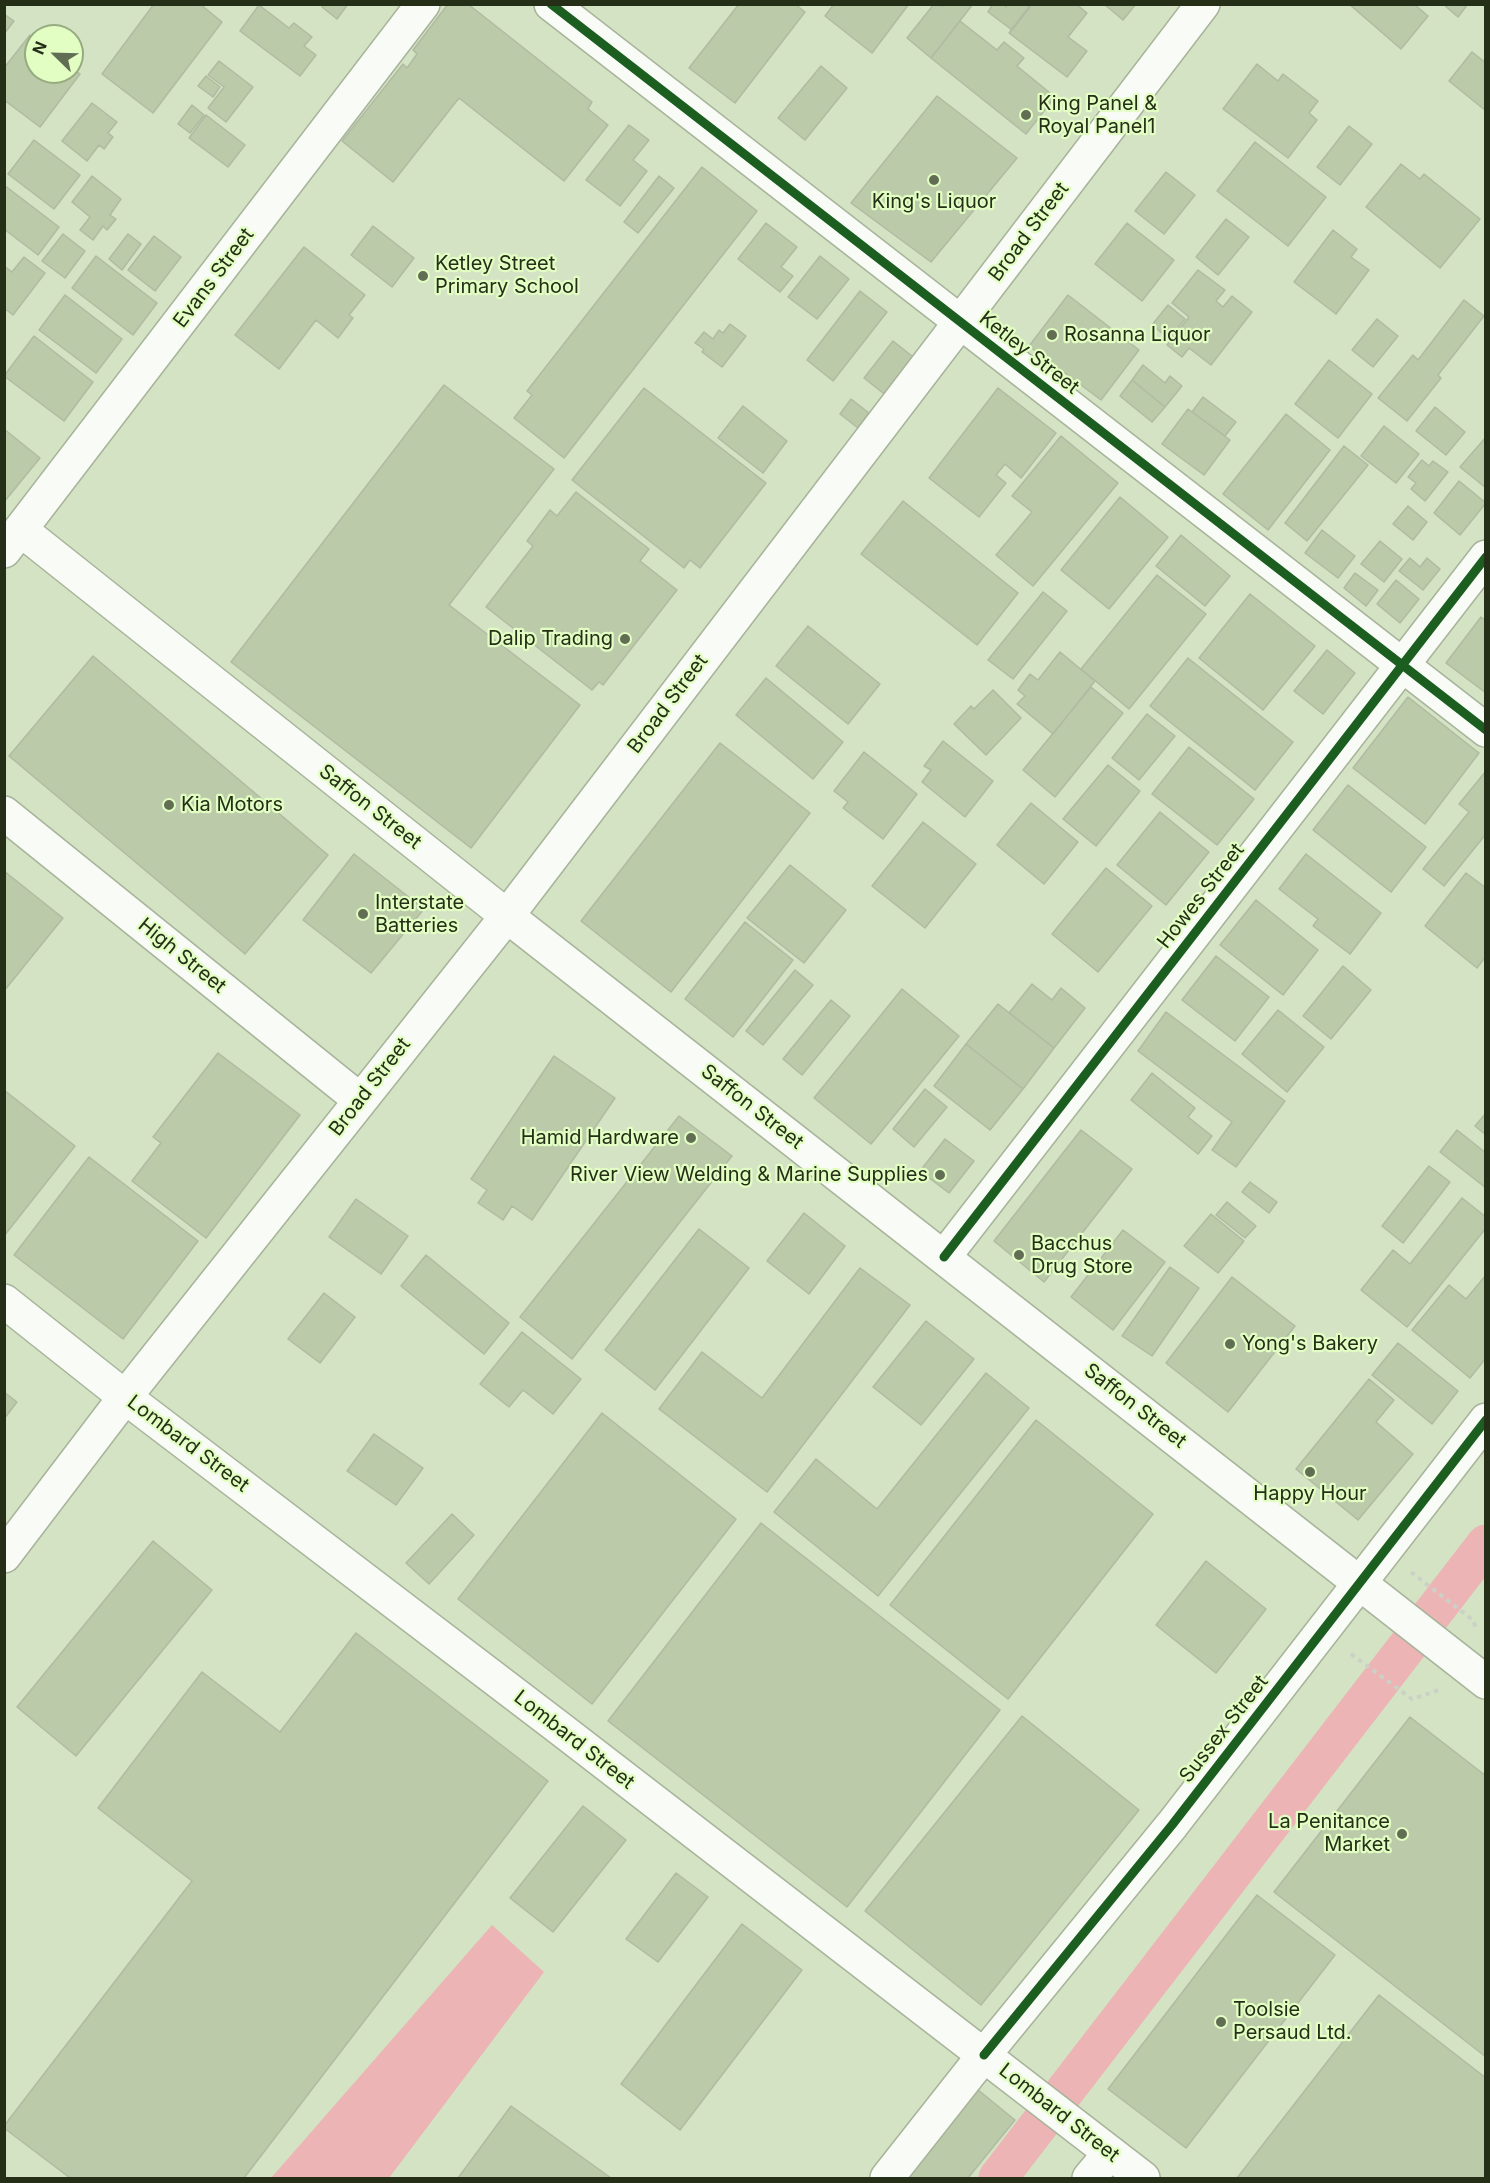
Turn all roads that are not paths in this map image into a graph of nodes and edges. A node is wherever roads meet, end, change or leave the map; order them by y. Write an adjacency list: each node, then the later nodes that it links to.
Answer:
1 (423, 4): 5 (main road, Evans Street)
2 (551, 4): 4 (main road, Ketley Street)
3 (1203, 4): 4 (main road, Broad Street)
4 (960, 322): 7 (main road, Ketley Street); 10 (main road, Broad Street)
5 (13, 540): 10 (main road, Saffon Street)
6 (1485, 557): 7 (main road, Howes Street)
7 (1402, 666): 8 (main road, Ketley Street); 12 (main road, Howes Street)
8 (1485, 730)
9 (4, 813): 11 (main road, High Street)
10 (507, 915): 11 (main road, Broad Street); 12 (main road, Saffon Street)
11 (360, 1100): 14 (main road, Broad Street)
12 (944, 1257): 17 (main road, Saffon Street)
13 (4, 1301): 14 (main road, Lombard Street)
14 (125, 1397): 16 (main road, Broad Street); 19 (main road, Lombard Street)
15 (1485, 1420): 17 (main road, Sussex Street)
16 (4, 1556)
17 (1367, 1587): 18 (main road, Saffon Street); 19 (main road, Sussex Street)
18 (1485, 1682)
19 (984, 2055): 20 (main road, Lombard Street); 21 (main road, Sussex Street)
20 (1098, 2143): 22 (main road); 23 (main road, Lombard Street)
21 (887, 2178)
22 (1089, 2178)
23 (1143, 2178)

